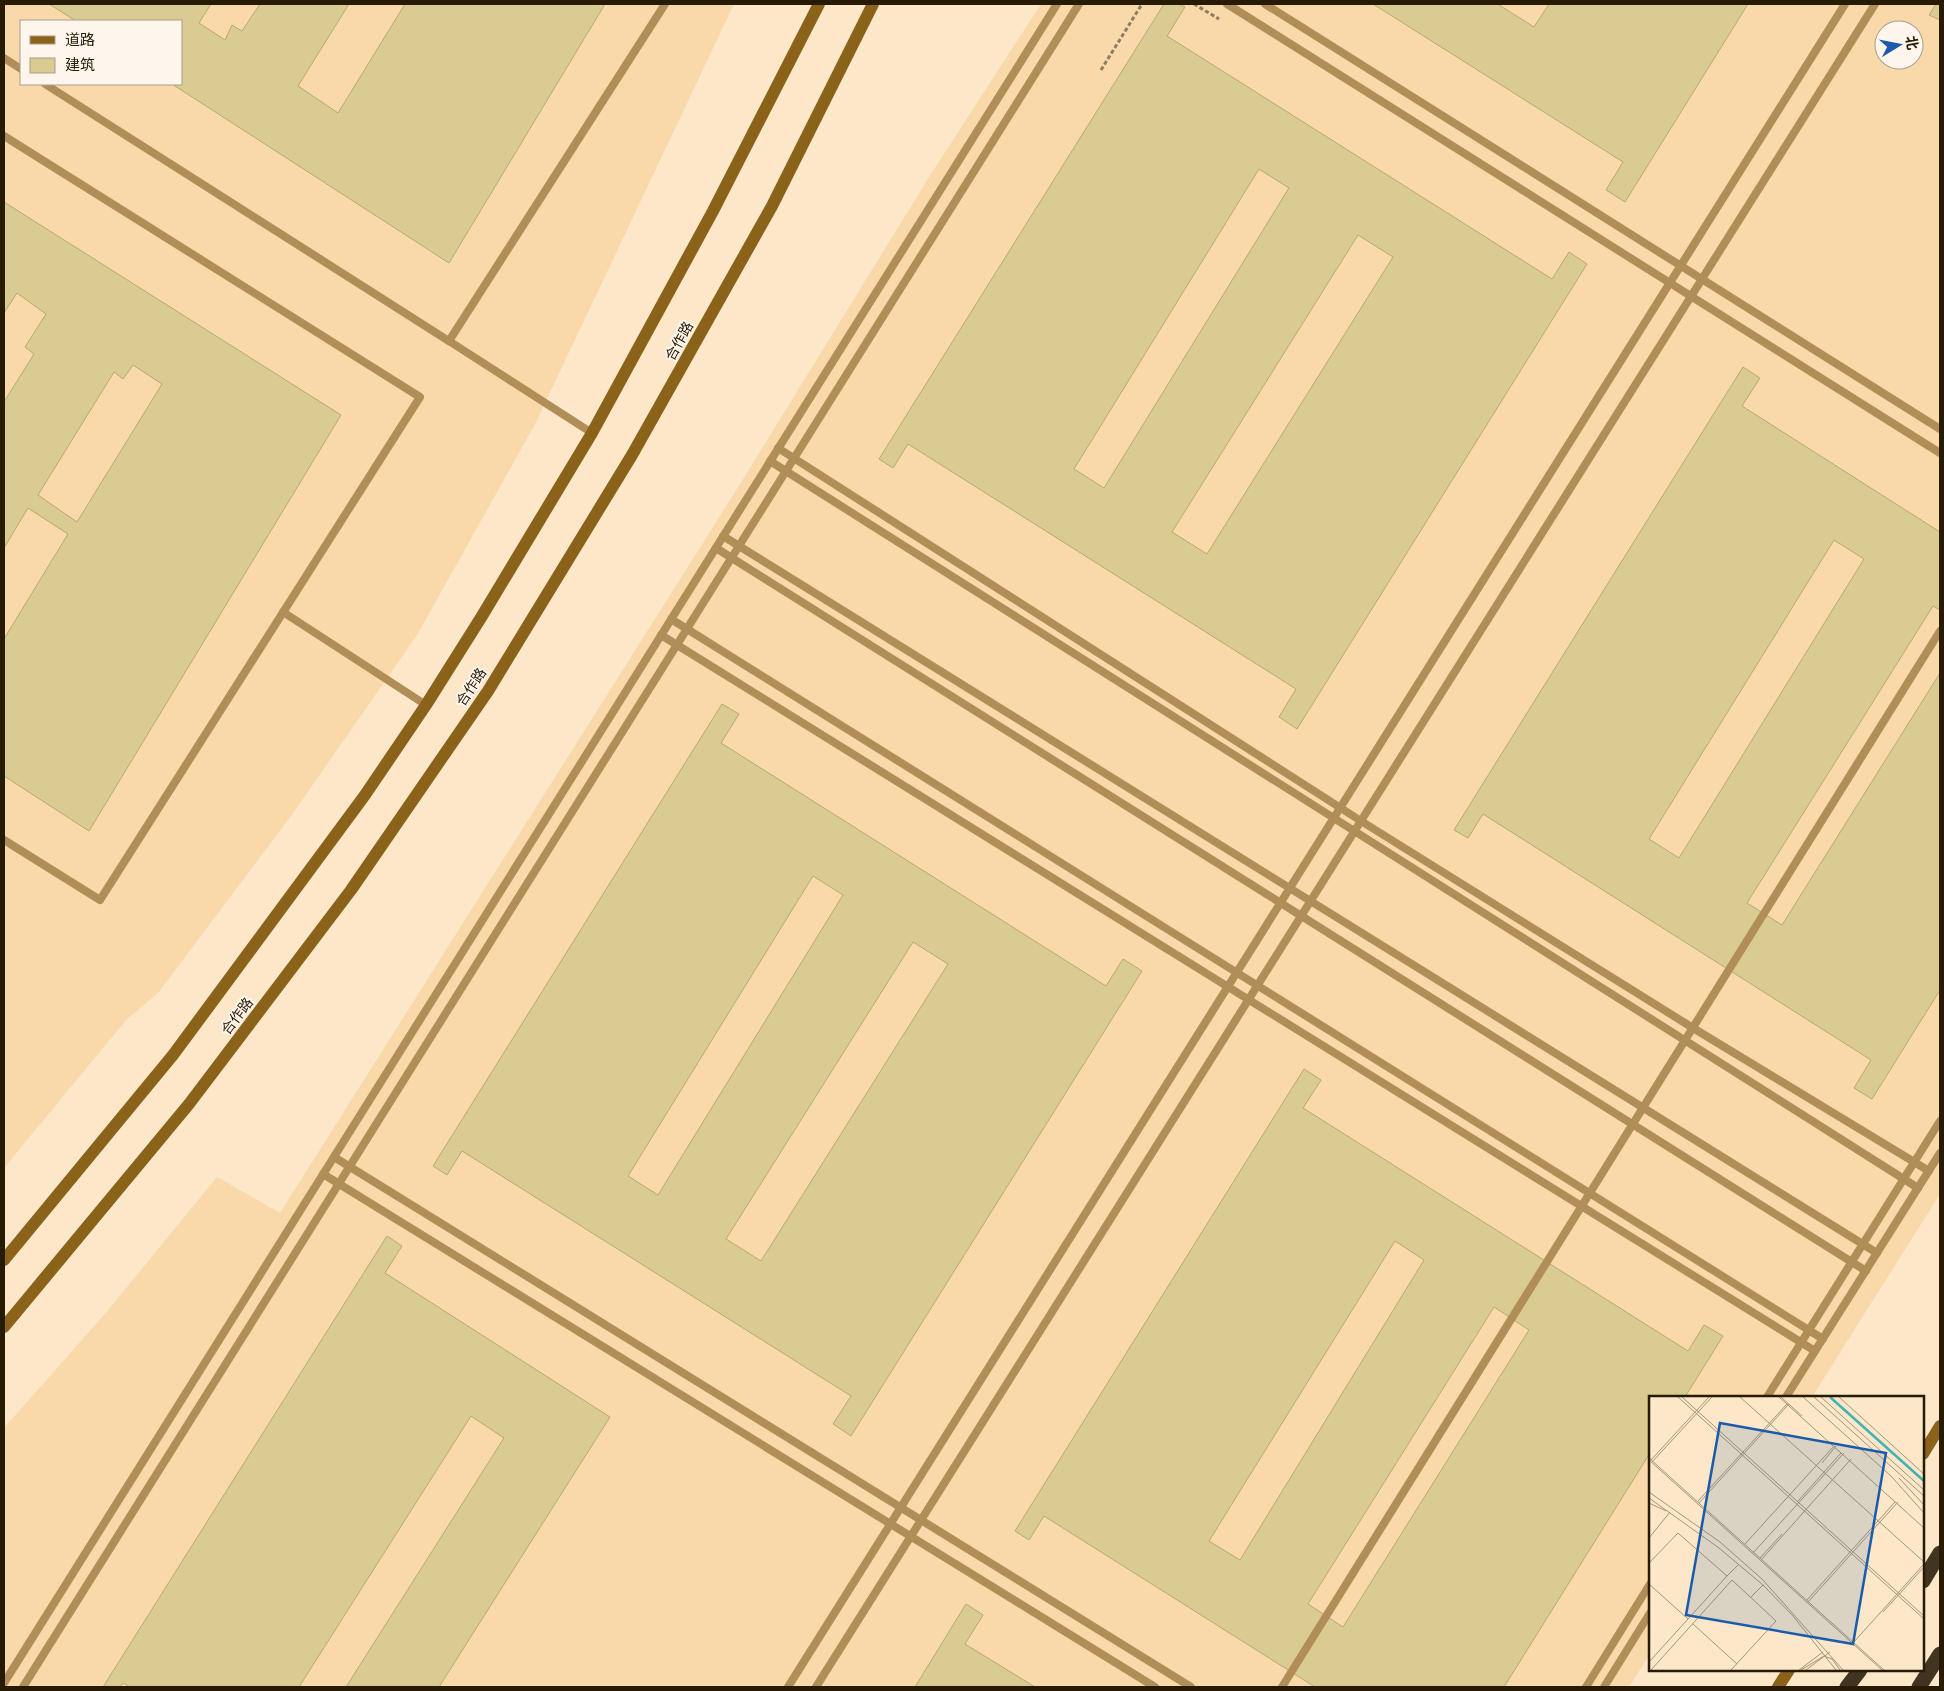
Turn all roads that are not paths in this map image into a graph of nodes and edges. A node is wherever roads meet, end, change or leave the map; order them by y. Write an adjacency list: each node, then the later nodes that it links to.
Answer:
1 (665, 4): 18 (lane)
2 (819, 4): 20 (main road, 合作路)
3 (873, 4): 71 (main road, 合作路)
4 (1056, 4): 21 (lane)
5 (1079, 4): 23 (lane)
6 (1228, 4): 16 (lane)
7 (1266, 4): 14 (lane)
8 (1845, 4): 14 (lane)
9 (1875, 4): 15 (lane)
10 (4, 58): 11 (lane)
11 (20, 68)
12 (47, 85): 18 (lane)
13 (4, 136): 30 (lane)
14 (1681, 265): 15 (lane); 16 (lane)
15 (1702, 278): 17 (lane); 19 (lane)
16 (1670, 282): 17 (lane); 37 (lane)
17 (1691, 296): 22 (lane); 39 (lane)
18 (449, 341): 20 (lane)
19 (1940, 429)
20 (592, 433): 36 (main road, 合作路)
21 (778, 448): 23 (lane); 24 (lane)
22 (1940, 452)
23 (793, 459): 25 (lane); 37 (lane)
24 (770, 461): 25 (lane); 26 (lane)
25 (786, 471): 27 (lane); 38 (lane)
26 (723, 536): 27 (lane); 28 (lane)
27 (739, 546): 29 (lane); 42 (lane)
28 (716, 548): 29 (lane); 31 (lane)
29 (732, 558): 32 (lane); 44 (lane)
30 (283, 612): 36 (lane); 41 (lane)
31 (671, 619): 32 (lane); 34 (lane)
32 (687, 629): 35 (lane); 46 (lane)
33 (1940, 631): 50 (lane)
34 (661, 635): 35 (lane); 56 (lane)
35 (677, 645): 48 (lane); 58 (lane)
36 (426, 705): 68 (main road, 合作路)
37 (1341, 807): 38 (lane); 39 (lane)
38 (1334, 818): 40 (lane); 42 (lane)
39 (1361, 821): 40 (lane); 50 (lane)
40 (1354, 831): 43 (lane); 51 (lane)
41 (4, 840)
42 (1290, 888): 43 (lane); 44 (lane)
43 (1311, 901): 45 (lane); 52 (lane)
44 (1281, 903): 45 (lane); 46 (lane)
45 (1301, 916): 47 (lane); 54 (lane)
46 (1237, 973): 47 (lane); 48 (lane)
47 (1258, 986): 49 (lane); 64 (lane)
48 (1228, 987): 49 (lane); 80 (lane)
49 (1248, 1000): 65 (lane); 81 (lane)
50 (1693, 1028): 51 (lane); 57 (lane)
51 (1685, 1041): 52 (lane); 61 (lane)
52 (1643, 1108): 54 (lane); 66 (lane)
53 (1940, 1121): 57 (lane)
54 (1633, 1124): 64 (lane); 69 (lane)
55 (1940, 1152): 59 (lane)
56 (334, 1157): 58 (lane); 60 (lane)
57 (1915, 1161): 59 (lane); 61 (lane)
58 (350, 1166): 62 (lane); 80 (lane)
59 (1929, 1171): 63 (lane)
60 (323, 1174): 62 (lane); 92 (lane)
61 (1904, 1180): 63 (lane); 66 (lane)
62 (339, 1183): 82 (lane); 93 (lane)
63 (1918, 1188): 67 (lane)
64 (1590, 1193): 65 (lane); 72 (lane)
65 (1582, 1206): 74 (lane); 98 (lane)
66 (1863, 1244): 67 (lane); 69 (lane)
67 (1877, 1253): 70 (lane)
68 (4, 1260)
69 (1852, 1262): 70 (lane); 72 (lane)
70 (1866, 1271): 73 (lane)
71 (4, 1327)
72 (1810, 1330): 73 (lane); 74 (lane)
73 (1823, 1339): 75 (lane)
74 (1802, 1343): 75 (lane); 76 (lane)
75 (1815, 1351): 77 (lane)
76 (1769, 1396)
77 (1787, 1396)
78 (1940, 1426): 79 (main road)
79 (1924, 1452)
80 (901, 1508): 81 (lane); 82 (lane)
81 (921, 1520): 83 (lane); 97 (lane)
82 (891, 1524): 83 (lane); 94 (lane)
83 (911, 1536): 95 (lane); 96 (lane)
84 (1940, 1553): 85 (highway)
85 (1924, 1579)
86 (1649, 1586): 99 (lane)
87 (1649, 1615): 100 (lane)
88 (1940, 1654): 104 (highway)
89 (1788, 1671): 101 (main road)
90 (1859, 1671): 102 (highway)
91 (1866, 1671): 103 (highway)
92 (4, 1686)
93 (23, 1687)
94 (788, 1687)
95 (816, 1687)
96 (1155, 1687)
97 (1190, 1687)
98 (1282, 1687)
99 (1586, 1687)
100 (1604, 1687)
101 (1778, 1687)
102 (1847, 1687)
103 (1856, 1687)
104 (1919, 1687)

